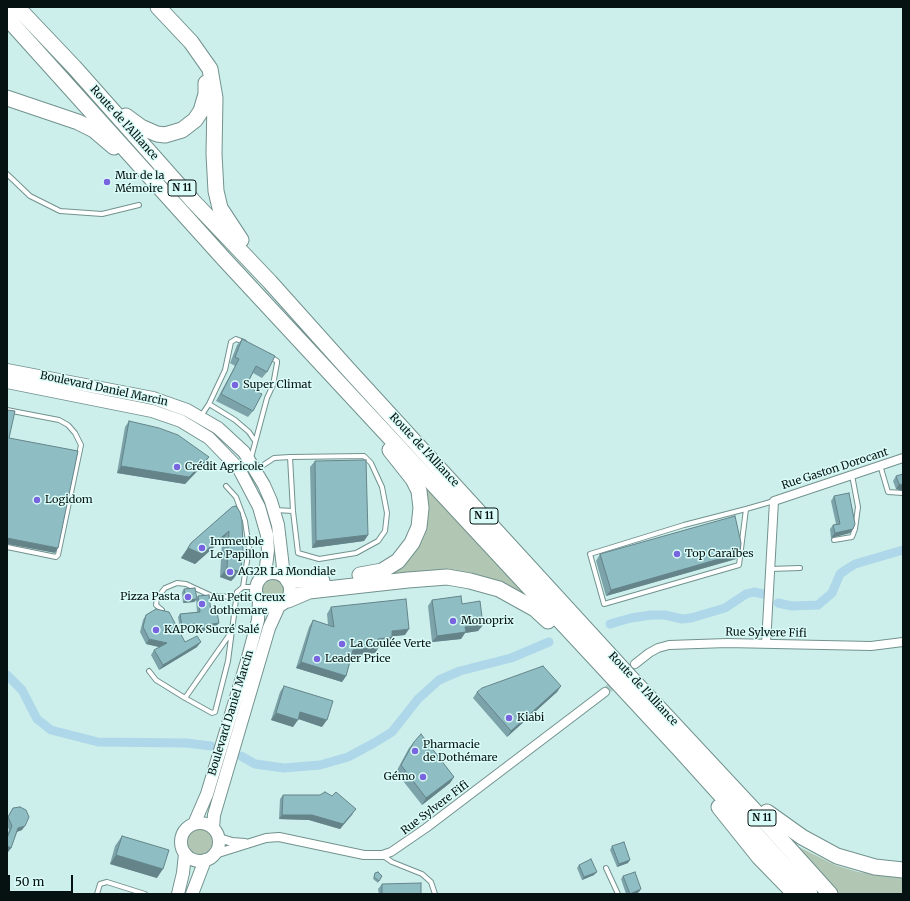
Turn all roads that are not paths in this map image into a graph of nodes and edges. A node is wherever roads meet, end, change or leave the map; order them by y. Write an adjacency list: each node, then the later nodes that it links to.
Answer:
1 (17, 7): 5 (highway, Route de l'Alliance / N 11)
2 (148, 7): 5 (highway)
3 (158, 7): 12 (highway)
4 (7, 18): 8 (highway, Route de l'Alliance / N 11)
5 (74, 67): 12 (highway, Route de l'Alliance / N 11)
6 (7, 98): 8 (highway)
7 (7, 174): 9 (lane)
8 (162, 188): 15 (highway, Route de l'Alliance / N 11)
9 (139, 205)
10 (249, 345): 16 (lane)
11 (262, 352): 19 (lane)
12 (347, 368): 51 (highway, Route de l'Alliance / N 11)
13 (7, 370): 18 (main road, Boulevard Daniel Marcin)
14 (7, 382): 35 (main road, Boulevard Daniel Marcin)
15 (351, 396): 36 (highway); 46 (highway, Route de l'Alliance / N 11)
16 (209, 404): 18 (lane); 19 (lane)
17 (7, 410): 32 (lane)
18 (200, 417): 23 (main road, Boulevard Daniel Marcin)
19 (255, 441): 23 (lane)
20 (290, 457): 23 (lane); 30 (lane); 30 (lane)
21 (903, 458): 22 (street, Rue Gaston Dorocant)
22 (880, 465): 24 (street, Rue Gaston Dorocant); 26 (lane)
23 (253, 466): 29 (main road, Boulevard Daniel Marcin)
24 (851, 475): 27 (street, Rue Gaston Dorocant); 31 (lane)
25 (226, 486): 37 (lane)
26 (903, 494)
27 (774, 501): 28 (lane); 34 (street)
28 (746, 509): 28 (lane)
29 (274, 510): 30 (lane); 36 (main road, Boulevard Daniel Marcin)
30 (293, 511)
31 (834, 540)
32 (7, 547)
33 (800, 568): 34 (lane)
34 (770, 569): 45 (street)
35 (265, 575): 36 (main road); 38 (main road)
36 (286, 578): 41 (main road)
37 (243, 587): 38 (lane); 39 (lane)
38 (256, 587): 40 (main road)
39 (236, 597): 42 (lane); 43 (lane)
40 (259, 600): 41 (main road); 53 (main road, Boulevard Daniel Marcin)
41 (283, 603): 46 (highway); 54 (main road, Boulevard Daniel Marcin)
42 (162, 610)
43 (230, 634): 50 (lane); 50 (lane)
44 (903, 642): 45 (street, Rue Sylvere Fifi)
45 (766, 644): 47 (street, Rue Sylvere Fifi)
46 (599, 664): 52 (highway, Route de l'Alliance / N 11)
47 (635, 664)
48 (149, 671): 50 (lane)
49 (605, 692): 57 (street, Rue Sylvere Fifi)
50 (185, 698)
51 (693, 743): 60 (highway); 69 (highway, Route de l'Alliance / N 11)
52 (680, 750): 67 (highway); 68 (highway, Route de l'Alliance / N 11)
53 (194, 824): 54 (main road); 56 (main road)
54 (216, 833): 55 (street, Rue Sylvere Fifi); 58 (main road)
55 (250, 843): 57 (street, Rue Sylvere Fifi); 58 (street, Rue Sylvere Fifi)
56 (185, 854): 58 (main road); 63 (main road)
57 (382, 855): 65 (lane)
58 (210, 857): 64 (main road)
59 (606, 868): 66 (lane)
60 (903, 870)
61 (97, 894): 62 (lane)
62 (145, 894)
63 (178, 894)
64 (192, 894)
65 (435, 894)
66 (618, 894)
67 (794, 894)
68 (810, 894)
69 (830, 894)

